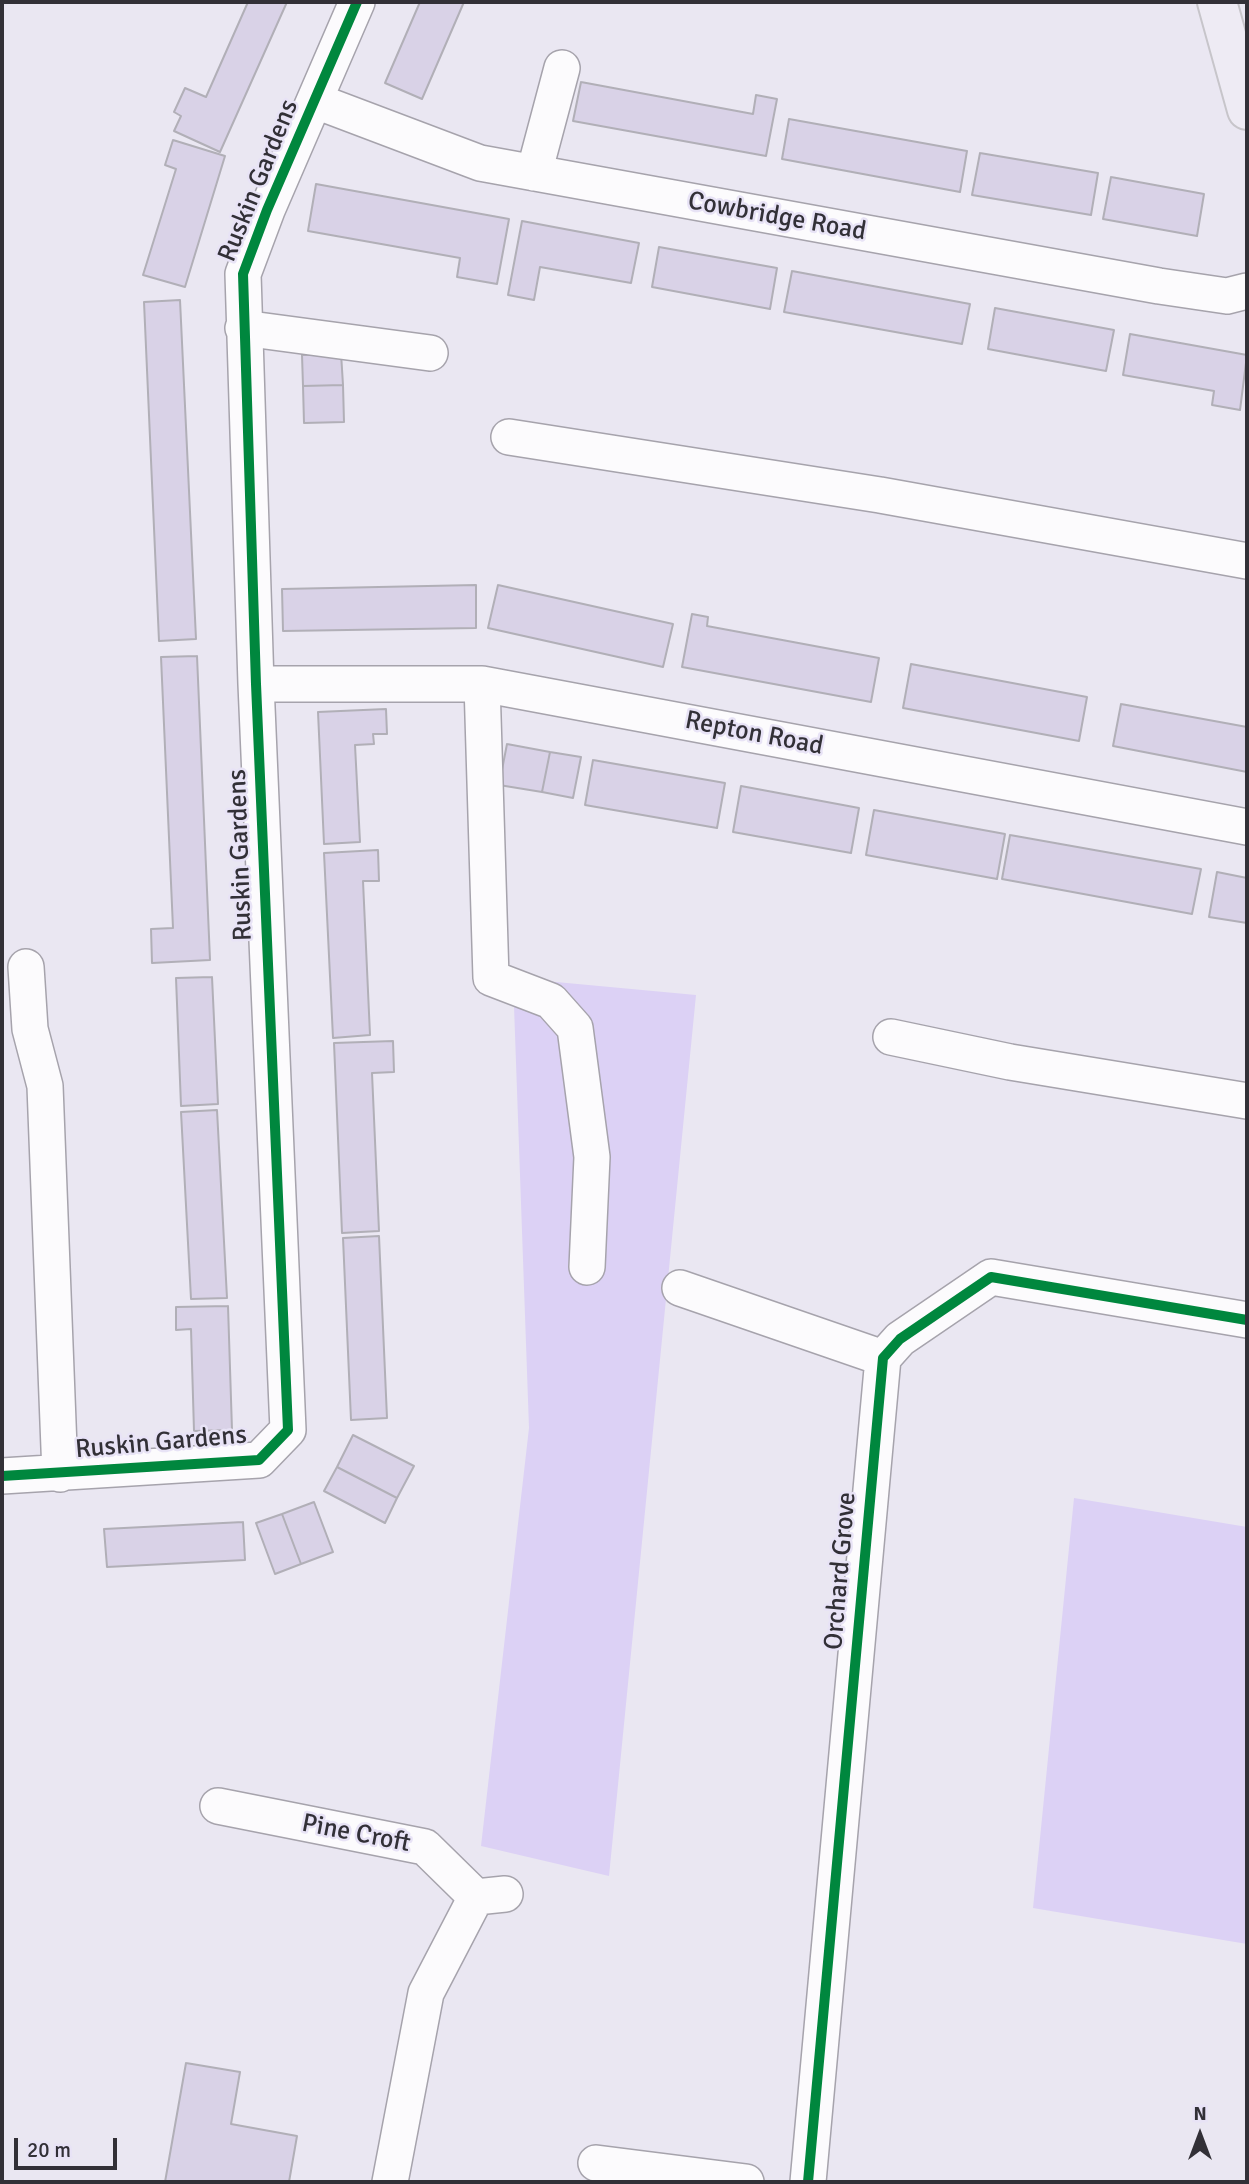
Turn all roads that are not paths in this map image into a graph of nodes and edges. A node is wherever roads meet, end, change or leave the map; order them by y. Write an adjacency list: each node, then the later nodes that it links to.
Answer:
1 (357, 2): 5 (street, Ruskin Gardens)
2 (1217, 2): 3 (main road)
3 (1239, 45): 6 (main road)
4 (562, 68): 7 (street)
5 (316, 102): 7 (street, Cowbridge Road); 9 (street, Ruskin Gardens)
6 (1247, 110)
7 (534, 173): 8 (street, Cowbridge Road)
8 (1247, 291)
9 (243, 328): 10 (street); 13 (street, Ruskin Gardens)
10 (430, 353)
11 (509, 437): 12 (street)
12 (1247, 561)
13 (256, 684): 14 (street, Repton Road); 23 (street, Ruskin Gardens)
14 (482, 684): 15 (street, Repton Road); 19 (street)
15 (1247, 827)
16 (26, 967): 23 (street)
17 (891, 1037): 18 (street)
18 (1247, 1101)
19 (587, 1267)
20 (680, 1288): 22 (street)
21 (1247, 1320): 22 (street)
22 (883, 1358): 29 (street, Orchard Grove)
23 (60, 1474): 24 (street, Ruskin Gardens)
24 (2, 1476)
25 (218, 1806): 27 (street, Pine Croft)
26 (596, 2163): 28 (street)
27 (390, 2182)
28 (746, 2182)
29 (808, 2182)

